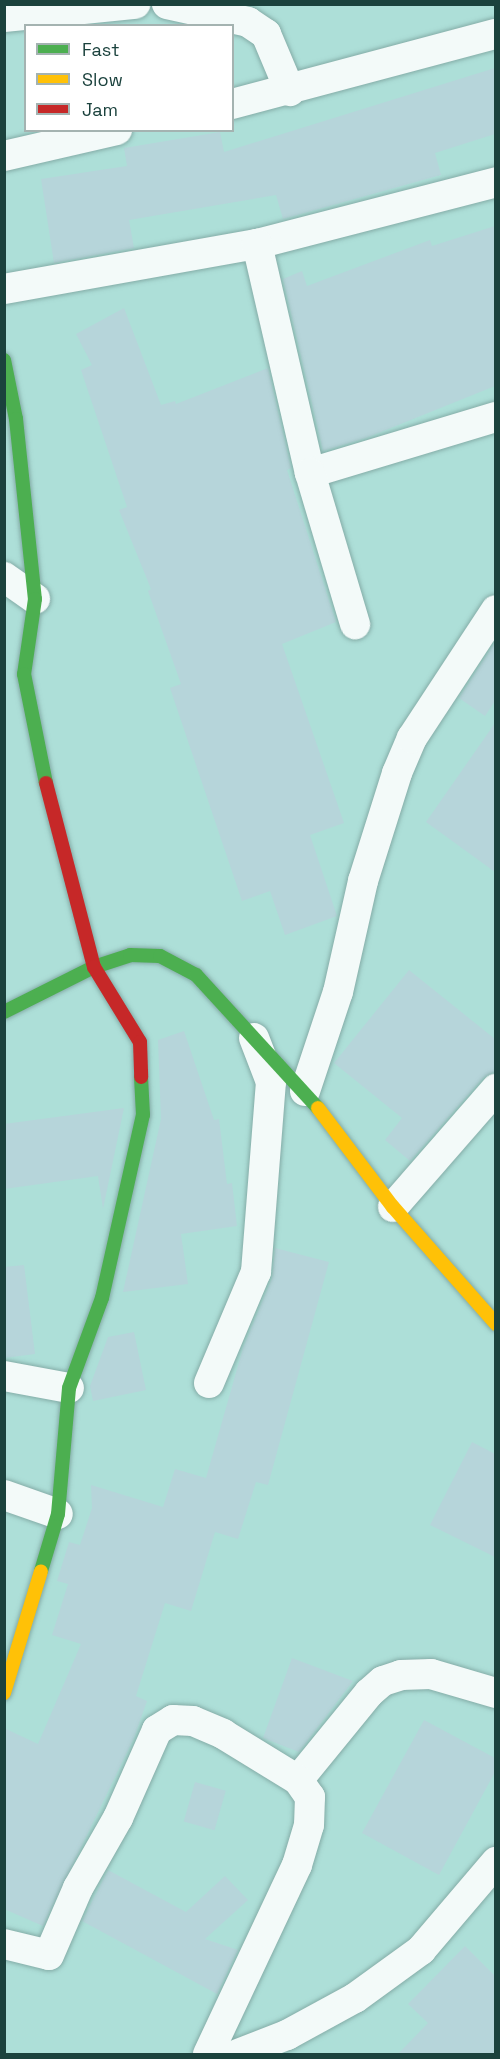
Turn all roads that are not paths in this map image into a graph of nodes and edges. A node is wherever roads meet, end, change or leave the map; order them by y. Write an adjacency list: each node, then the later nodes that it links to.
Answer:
1 (135, 4): 3 (street)
2 (166, 4): 5 (street)
3 (4, 17)
4 (495, 34): 5 (street)
5 (290, 91): 6 (street)
6 (234, 104)
7 (108, 132): 8 (street)
8 (4, 156)
9 (495, 182): 10 (street)
10 (257, 244): 11 (street); 14 (street)
11 (4, 289)
12 (4, 360): 16 (street)
13 (495, 417): 14 (street)
14 (310, 473): 18 (street)
15 (4, 577): 16 (street)
16 (35, 599): 19 (street)
17 (495, 610): 23 (street)
18 (355, 624)
19 (94, 967): 20 (street); 21 (street); 28 (street)
20 (4, 1012)
21 (251, 1029): 23 (street); 27 (street)
22 (495, 1089): 24 (street)
23 (305, 1091): 24 (street)
24 (393, 1207): 25 (street)
25 (495, 1324)
26 (4, 1376): 28 (street)
27 (209, 1383)
28 (69, 1388): 30 (street)
29 (4, 1495): 30 (street)
30 (58, 1514): 31 (street)
31 (4, 1693)
32 (495, 1693): 33 (street)
33 (298, 1780): 35 (street); 36 (street)
34 (495, 1862): 37 (street)
35 (4, 1944)
36 (208, 2055)
37 (238, 2055)

